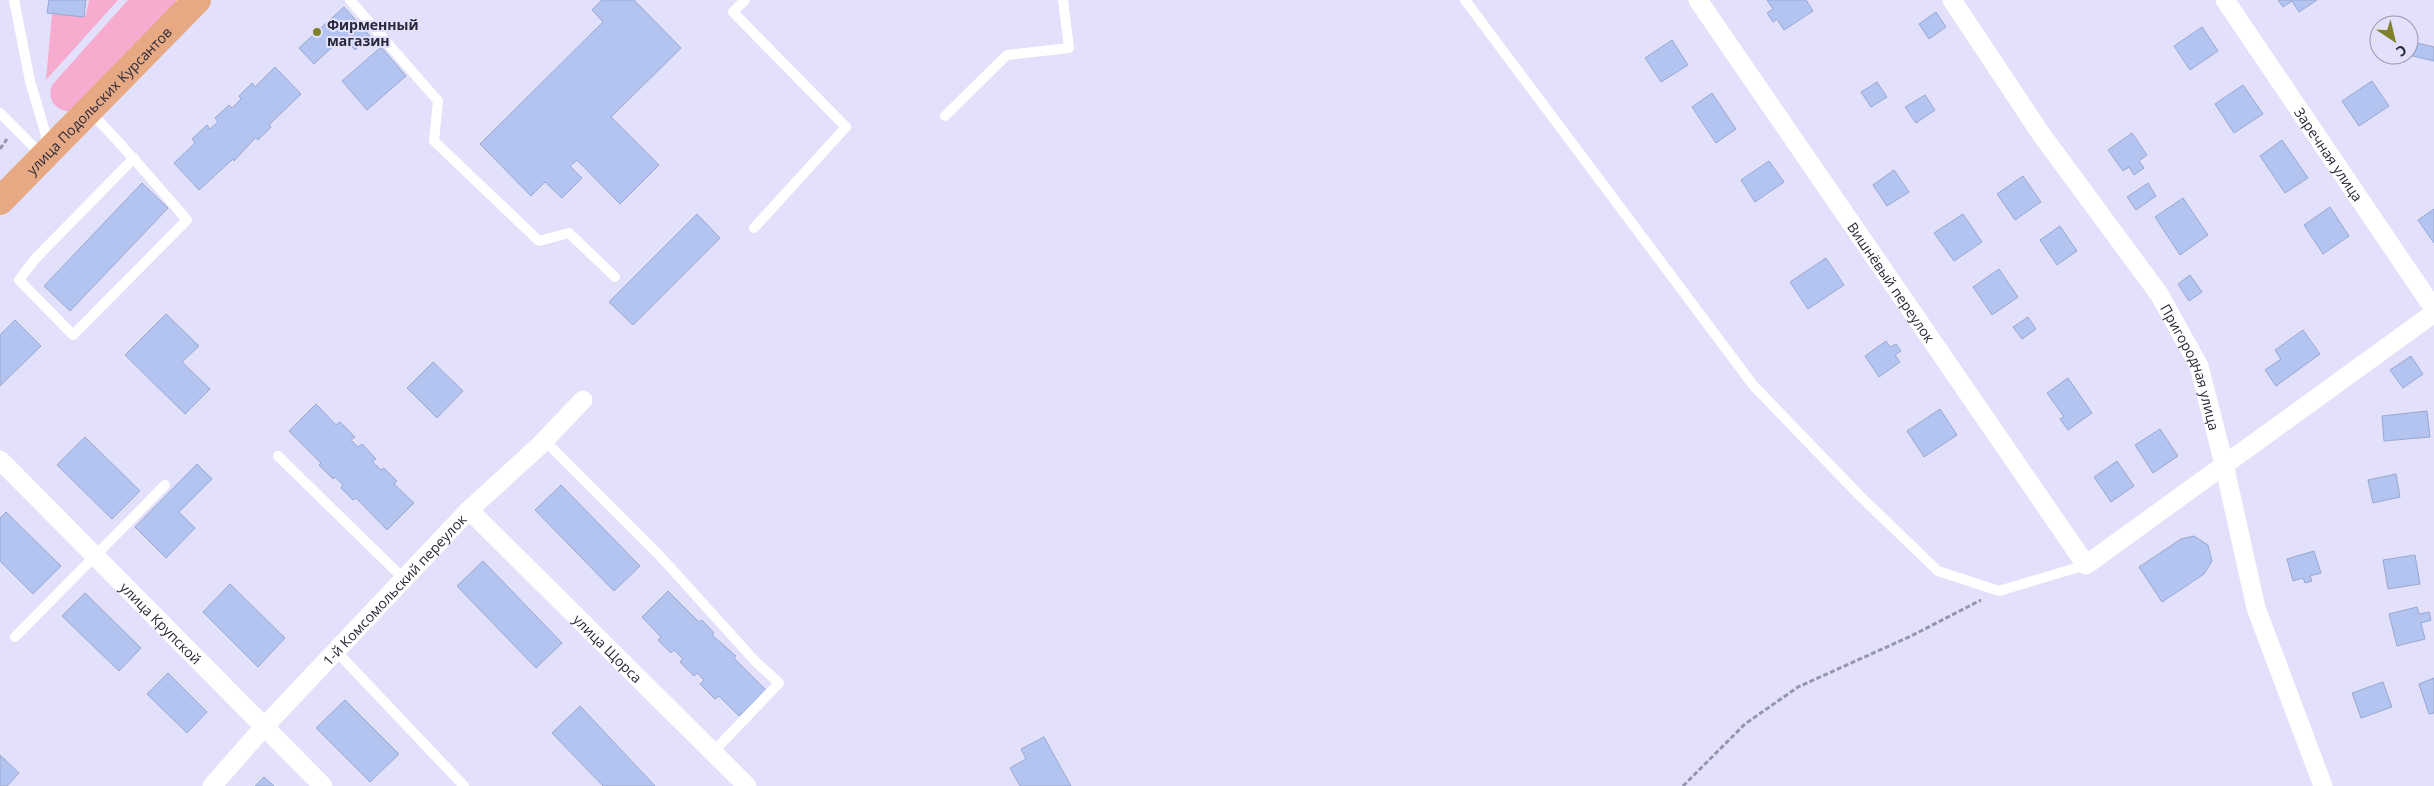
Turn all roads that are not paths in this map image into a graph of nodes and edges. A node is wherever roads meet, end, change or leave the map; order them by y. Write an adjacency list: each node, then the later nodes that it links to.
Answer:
1 (14, 0): 13 (lane)
2 (197, 0): 10 (main road, улица Подольских Курсантов)
3 (350, 0): 17 (lane)
4 (745, 0): 16 (lane)
5 (1063, 0): 12 (lane)
6 (1465, 0): 28 (lane)
7 (1698, 0): 28 (street, Вишнёвый переулок)
8 (1952, 0): 24 (street, Пригородная улица)
9 (2225, 0): 18 (street, Заречная улица)
10 (89, 110): 13 (main road, улица Подольских Курсантов); 14 (lane)
11 (0, 114): 13 (lane)
12 (945, 116)
13 (43, 156): 15 (main road, улица Подольских Курсантов)
14 (134, 158): 14 (lane)
15 (0, 201)
16 (754, 228)
17 (615, 276)
18 (2434, 309)
19 (2434, 313): 24 (street)
20 (583, 400): 21 (street, 1-й Комсомольский переулок)
21 (544, 440): 26 (street, 1-й Комсомольский переулок); 33 (lane)
22 (278, 456): 29 (lane)
23 (0, 460): 27 (street, улица Крупской)
24 (2224, 464): 28 (street); 38 (street, Пригородная улица)
25 (165, 484): 27 (lane)
26 (470, 510): 29 (street, 1-й Комсомольский переулок); 33 (street, улица Щорса)
27 (96, 558): 30 (lane); 32 (street, улица Крупской)
28 (2086, 565)
29 (404, 579): 31 (street, 1-й Комсомольский переулок)
30 (16, 637)
31 (336, 651): 32 (street, 1-й Комсомольский переулок); 36 (lane)
32 (263, 728): 34 (street, 1-й Комсомольский переулок); 35 (street, улица Крупской)
33 (713, 752): 37 (street, улица Щорса)
34 (212, 786)
35 (323, 786)
36 (464, 786)
37 (747, 786)
38 (2323, 786)

